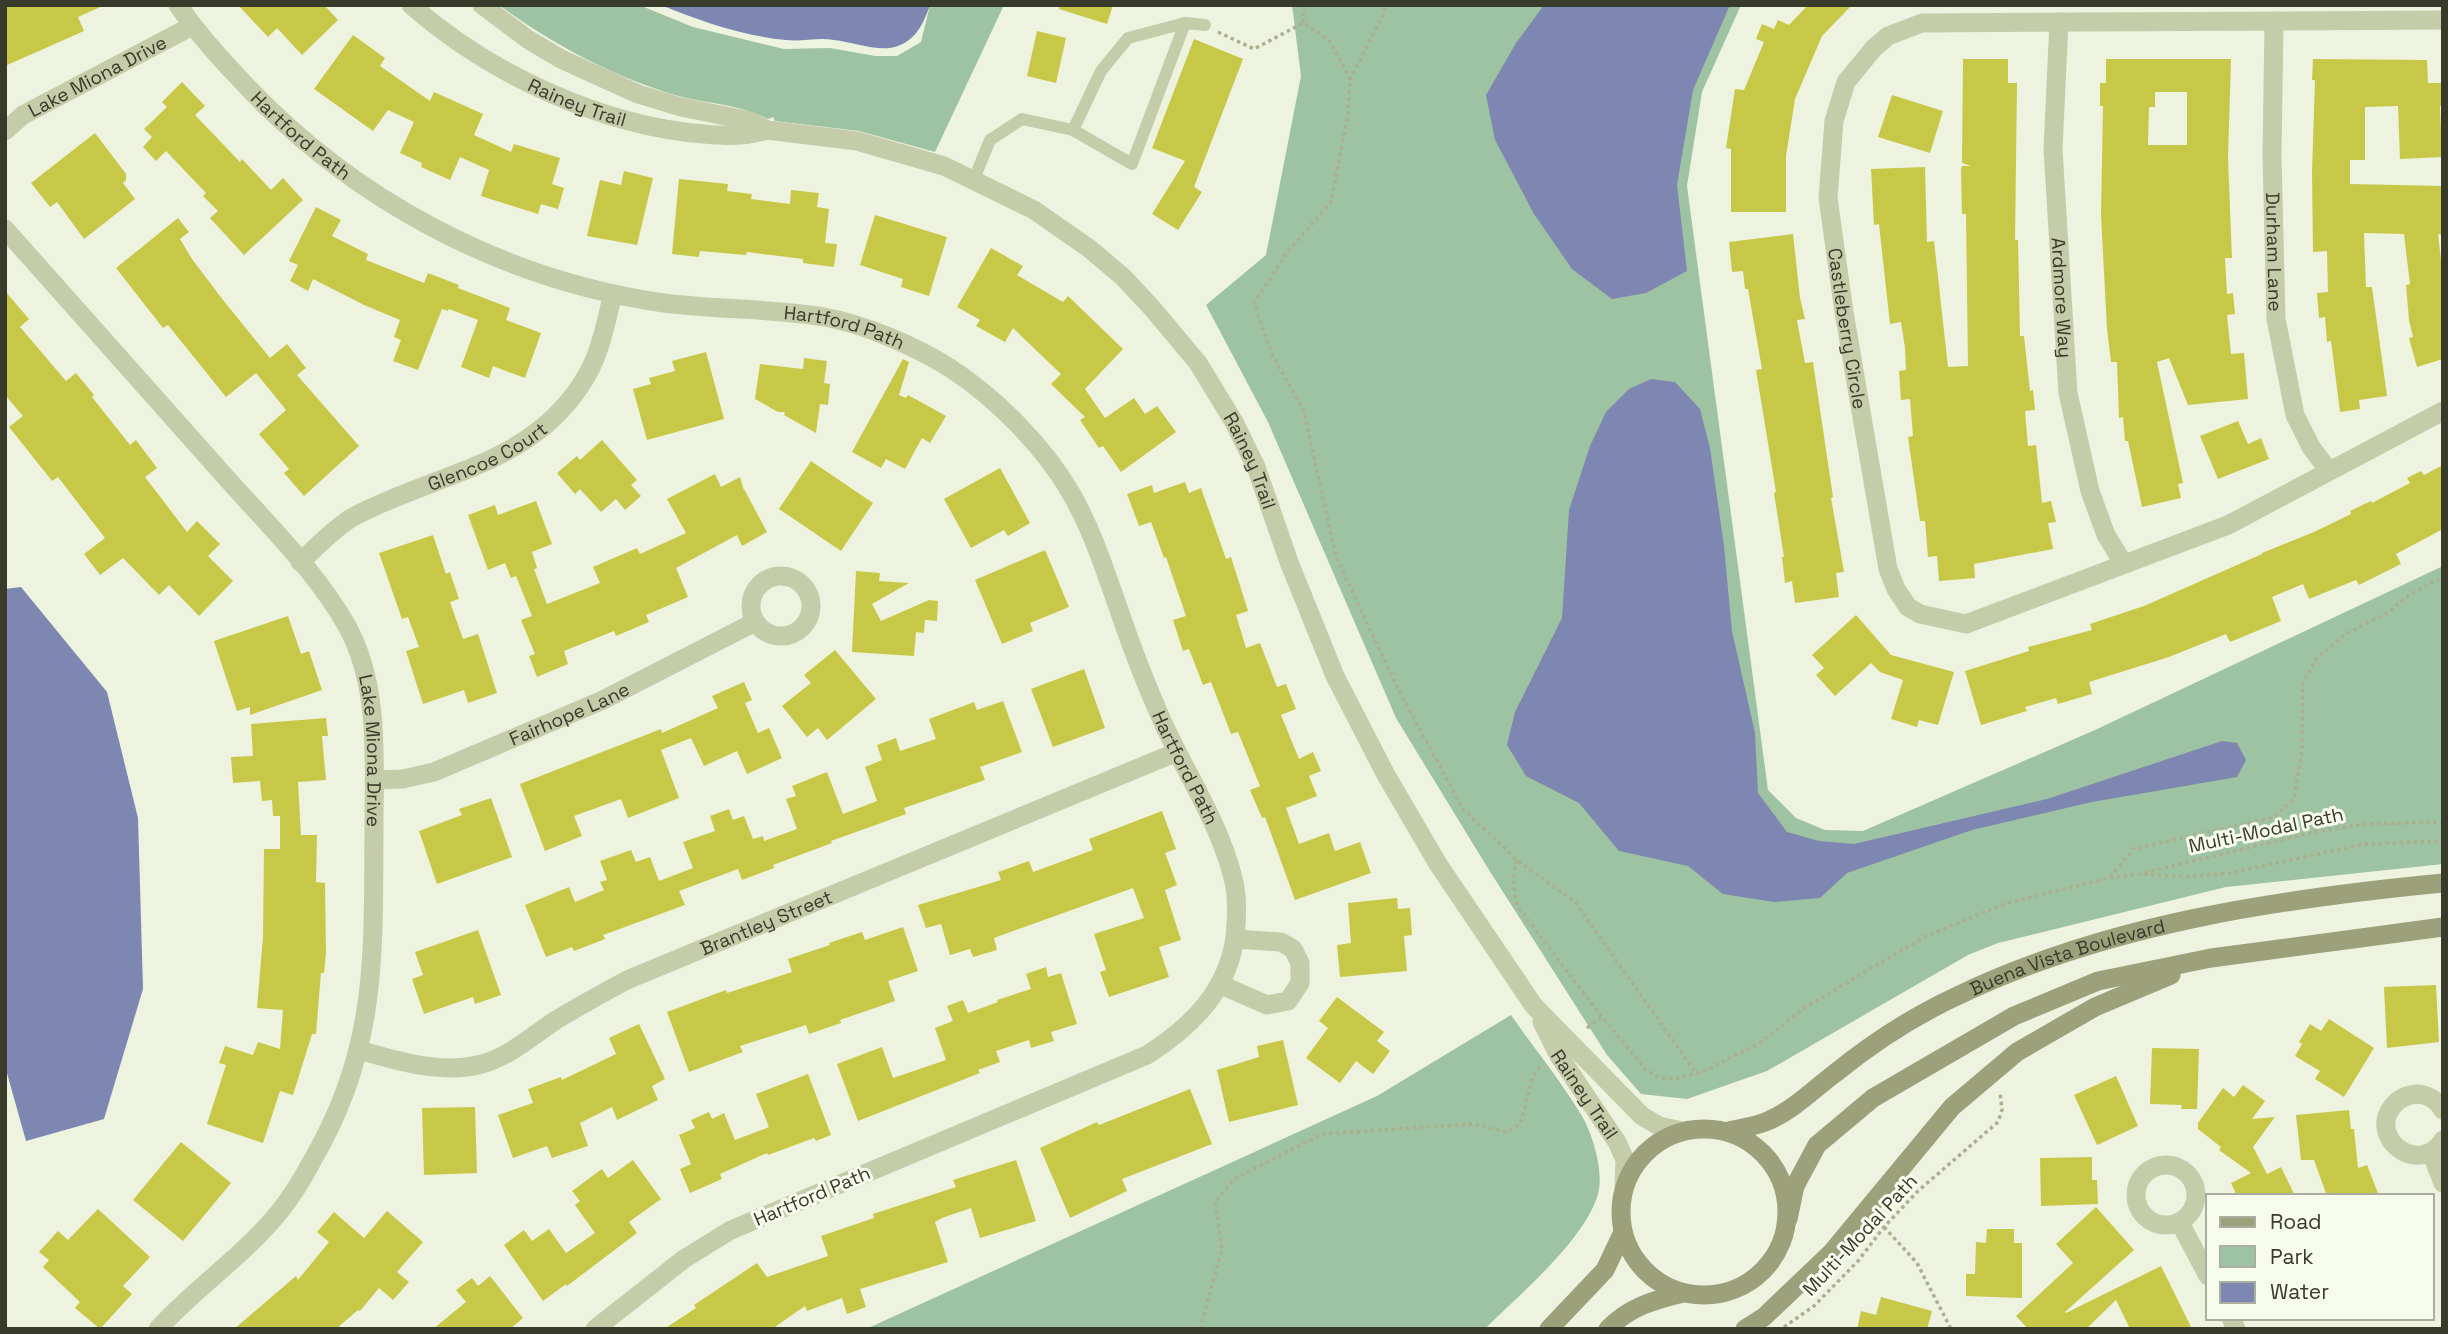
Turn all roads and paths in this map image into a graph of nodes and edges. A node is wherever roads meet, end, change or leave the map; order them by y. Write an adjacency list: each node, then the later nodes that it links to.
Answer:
1 (178, 5): 12 (street, Hartford Path)
2 (411, 5): 14 (street, Rainey Trail)
3 (482, 5): 14 (street, Rainey Trail)
4 (1304, 5): 9 (path)
5 (1385, 5): 13 (path)
6 (2443, 20): 7 (street, Castleberry Circle)
7 (2274, 21): 10 (street, Castleberry Circle); 21 (street, Durham Lane)
8 (1185, 23): 11 (lane); 15 (lane); 15 (lane)
9 (1303, 23): 11 (path); 13 (path)
10 (2059, 23): 23 (street, Ardmore Way); 23 (street, Castleberry Circle)
11 (1205, 25)
12 (192, 26): 16 (street, Lake Miona Drive); 19 (street, Hartford Path)
13 (1350, 80): 30 (path)
14 (766, 130): 17 (street, Rainey Trail)
15 (1073, 130): 17 (lane)
16 (5, 131)
17 (974, 179): 38 (street, Rainey Trail)
18 (5, 229): 22 (street, Lake Miona Drive)
19 (613, 294): 22 (street, Glencoe Court); 26 (street, Hartford Path)
20 (2443, 411): 21 (street, Castleberry Circle)
21 (2329, 471): 23 (street, Castleberry Circle)
22 (300, 562): 27 (street, Lake Miona Drive)
23 (2124, 564)
24 (2443, 579): 32 (path)
25 (755, 622): 27 (street, Fairhope Lane)
26 (1177, 752): 35 (street, Hartford Path); 41 (street, Brantley Street)
27 (374, 780): 41 (street, Lake Miona Drive)
28 (2443, 822): 31 (path, Multi-Modal Path)
29 (2443, 841): 31 (path, Multi-Modal Path)
30 (1517, 860): 39 (path, Multi-Modal Path); 43 (path)
31 (2139, 874): 32 (path, Multi-Modal Path)
32 (2109, 878): 43 (path, Multi-Modal Path)
33 (2443, 883): 47 (main road, Buena Vista Boulevard)
34 (2443, 927): 36 (main road, Buena Vista Boulevard)
35 (1235, 939): 37 (street, Hartford Path); 37 (street)
36 (2211, 958): 51 (main road, Buena Vista Boulevard); 62 (main road)
37 (1219, 984): 58 (street, Hartford Path)
38 (1534, 1006): 46 (street, Rainey Trail); 50 (street, Rainey Trail)
39 (1602, 1017): 40 (path); 43 (path, Multi-Modal Path)
40 (1587, 1028)
41 (359, 1050): 57 (street, Lake Miona Drive)
42 (1542, 1065): 59 (path)
43 (1696, 1073)
44 (2000, 1093): 53 (path, Multi-Modal Path)
45 (2443, 1110): 48 (street)
46 (1682, 1131): 47 (main road); 50 (main road)
47 (1729, 1132): 51 (main road)
48 (2437, 1146): 49 (street)
49 (2443, 1183)
50 (1625, 1186): 54 (main road)
51 (1788, 1219): 56 (main road)
52 (2180, 1223): 55 (street)
53 (1884, 1227): 63 (path, Multi-Modal Path); 64 (path)
54 (1623, 1232): 56 (main road); 60 (main road)
55 (2206, 1272)
56 (1683, 1293): 61 (main road)
57 (158, 1329)
58 (595, 1329)
59 (1200, 1329)
60 (1549, 1329)
61 (1608, 1329)
62 (1745, 1329)
63 (1782, 1329)
64 (1951, 1329)

